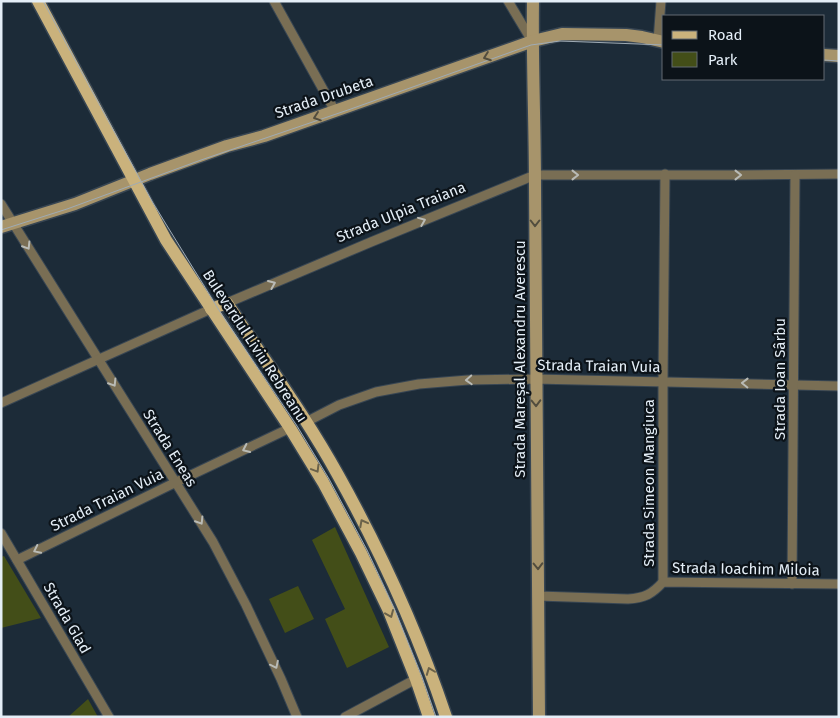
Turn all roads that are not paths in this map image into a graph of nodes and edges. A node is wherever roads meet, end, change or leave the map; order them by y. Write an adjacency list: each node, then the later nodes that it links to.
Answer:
1 (38, 1): 15 (main road, Bulevardul Liviu Rebreanu)
2 (274, 1): 10 (street)
3 (508, 1): 6 (street)
4 (534, 1): 6 (street, Strada Mareșal Alexandru Averescu)
5 (661, 1): 7 (street)
6 (532, 41): 7 (street, Strada Drubeta); 10 (street, Strada Drubeta, one-way to 10); 13 (street, Strada Mareșal Alexandru Averescu)
7 (661, 42)
8 (825, 55): 9 (street)
9 (839, 56)
10 (335, 111): 15 (street, Strada Drubeta, one-way to 15)
11 (666, 174): 13 (street, Strada Ulpia Traiana, one-way to 11); 14 (street, Strada Ulpia Traiana, one-way to 14); 22 (street, Strada Simeon Mangiuca)
12 (839, 174): 14 (street, Strada Ulpia Traiana)
13 (535, 175): 18 (street, Strada Ulpia Traiana, one-way to 13); 21 (street, Strada Mareșal Alexandru Averescu, one-way to 21)
14 (795, 175): 23 (street, Strada Ioan Sârbu)
15 (134, 180): 17 (street, Strada Drubeta); 19 (main road, Bulevardul Liviu Rebreanu)
16 (1, 204): 17 (street, Strada Eneas)
17 (7, 225): 20 (street, Strada Eneas, one-way to 20)
18 (227, 303): 19 (main road, Strada Ulpia Traiana); 26 (main road, Bulevardul Liviu Rebreanu)
19 (211, 309): 20 (street, Strada Ulpia Traiana); 27 (main road, Bulevardul Liviu Rebreanu)
20 (98, 359): 25 (street, Strada Ulpia Traiana); 28 (street, Strada Eneas, one-way to 28)
21 (535, 379): 22 (street, Strada Traian Vuia); 26 (street, Strada Traian Vuia, one-way to 26); 34 (street, Strada Mareșal Alexandru Averescu, one-way to 34)
22 (663, 381): 23 (street, Strada Traian Vuia, one-way to 22); 31 (street, Strada Simeon Mangiuca)
23 (793, 385): 24 (street, Strada Traian Vuia); 32 (street, Strada Ioan Sârbu)
24 (839, 386)
25 (1, 403)
26 (306, 422): 40 (main road, Bulevardul Liviu Rebreanu, one-way to 26)
27 (290, 428): 28 (street, Strada Traian Vuia, one-way to 28); 35 (main road, Bulevardul Liviu Rebreanu, one-way to 35)
28 (175, 482): 30 (street, Strada Traian Vuia, one-way to 30); 37 (street, Strada Eneas, one-way to 37)
29 (1, 534): 30 (street, Strada Glad)
30 (17, 560): 36 (street, Strada Glad)
31 (664, 582): 32 (street, Strada Ioachim Miloia); 34 (street, Strada Ioachim Miloia)
32 (792, 584): 33 (street, Strada Ioachim Miloia)
33 (839, 584)
34 (538, 596): 41 (street, Strada Mareșal Alexandru Averescu)
35 (416, 679): 38 (street); 39 (main road, Bulevardul Liviu Rebreanu)
36 (109, 717)
37 (297, 717)
38 (345, 717)
39 (429, 717)
40 (446, 717)
41 (539, 717)

